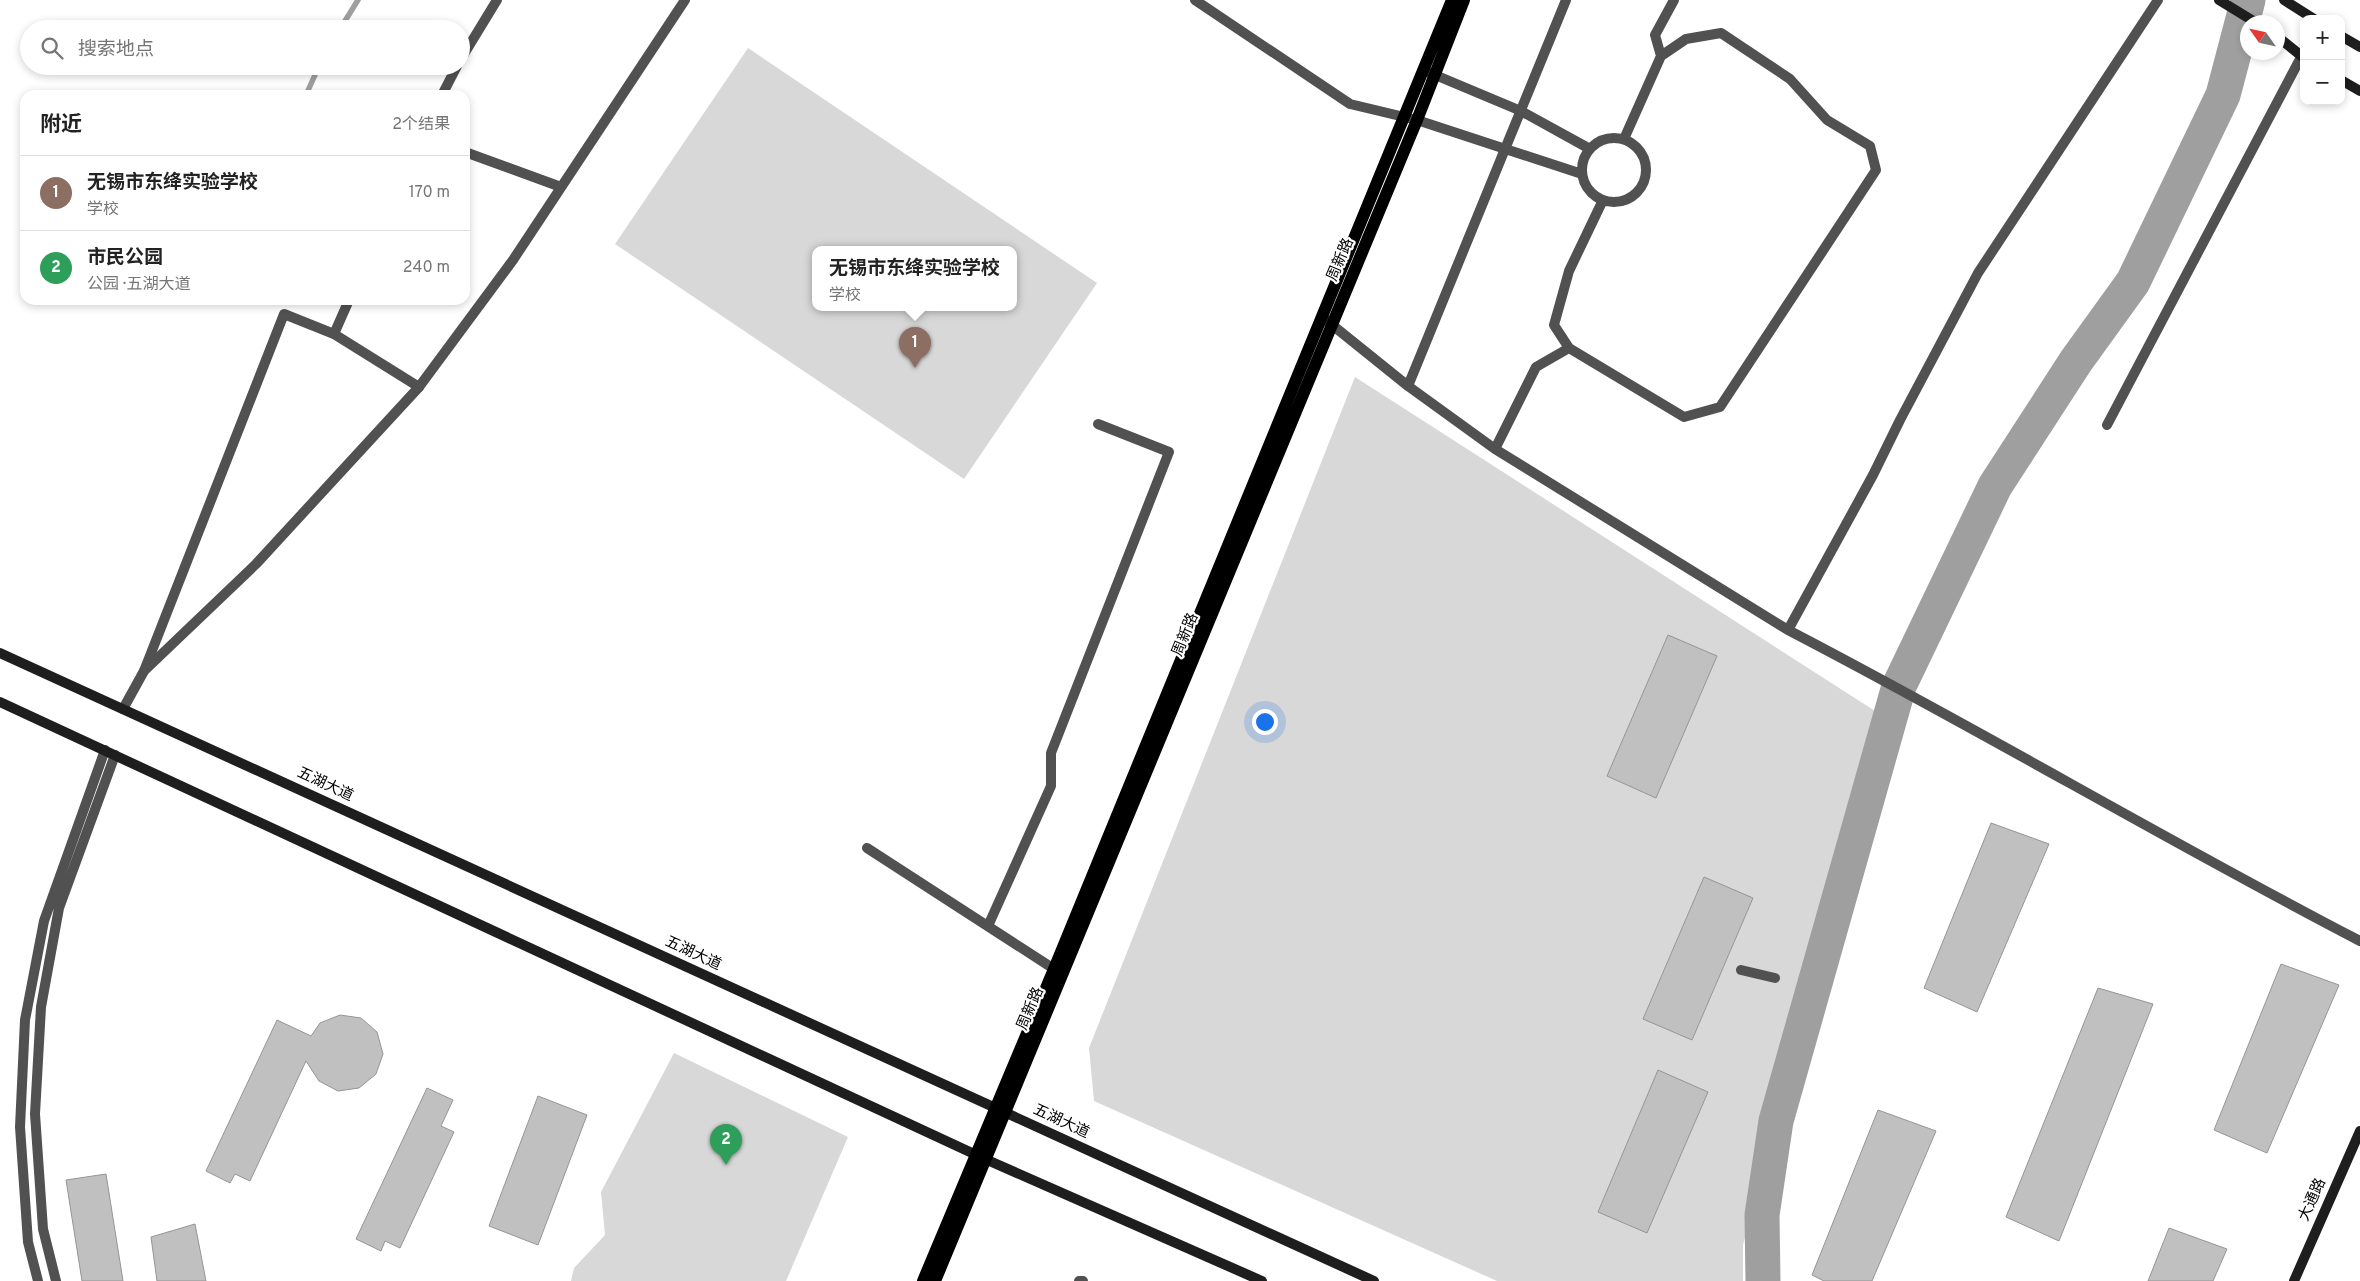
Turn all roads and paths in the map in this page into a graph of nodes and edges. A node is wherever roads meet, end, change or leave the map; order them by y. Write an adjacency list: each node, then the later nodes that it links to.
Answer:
1 (497, 0): 15 (street)
2 (685, 0): 32 (street)
3 (1195, 0): 26 (street)
4 (1452, 0): 20 (main road, 周新路)
5 (1464, 0): 20 (main road, 周新路)
6 (1566, 0): 25 (street)
7 (1674, 0): 18 (street)
8 (2158, 0): 43 (street)
9 (2219, 0): 11 (main road)
10 (2288, 2): 12 (main road)
11 (2244, 15)
12 (2308, 15)
13 (2345, 38): 16 (main road)
14 (2285, 43): 17 (main road)
15 (470, 44)
16 (2360, 46)
17 (2300, 55)
18 (1661, 56): 27 (street); 37 (street)
19 (2300, 60): 41 (street)
20 (1429, 73): 25 (street); 26 (main road, 周新路)
21 (452, 75): 23 (street)
22 (2345, 82): 24 (main road)
23 (445, 90)
24 (2360, 91)
25 (1522, 111): 28 (street); 29 (street)
26 (1411, 119): 29 (street); 35 (main road, 周新路)
27 (1624, 139): 28 (street); 33 (street)
28 (1590, 149): 31 (street)
29 (1505, 151): 31 (street); 38 (street)
30 (470, 154): 32 (street)
31 (1582, 174): 33 (street)
32 (561, 187): 39 (street)
33 (1604, 200): 37 (street)
34 (347, 305): 36 (street)
35 (1327, 321): 38 (street); 53 (main road, 周新路); 56 (main road, 周新路)
36 (334, 334): 39 (street); 45 (street)
37 (1569, 348): 42 (street)
38 (1408, 386): 42 (street)
39 (419, 387): 45 (street)
40 (1098, 424): 51 (street)
41 (2107, 424)
42 (1495, 449): 43 (street)
43 (1788, 630): 52 (street)
44 (0, 654): 47 (main road, 五湖大道)
45 (144, 671): 47 (street)
46 (0, 702): 48 (main road)
47 (123, 710): 56 (main road, 五湖大道)
48 (105, 750): 49 (main road); 59 (street)
49 (116, 755): 58 (main road); 60 (street)
50 (867, 848): 51 (street)
51 (988, 926): 53 (street)
52 (2360, 941)
53 (1054, 969): 56 (main road, 周新路)
54 (1741, 970): 55 (street)
55 (1774, 978)
56 (1000, 1111): 58 (main road, 周新路); 66 (main road, 五湖大道)
57 (2360, 1131): 67 (main road, 大通路)
58 (980, 1157): 61 (main road, 周新路); 62 (main road, 周新路); 65 (main road)
59 (38, 1281)
60 (56, 1281)
61 (923, 1281)
62 (935, 1281)
63 (1079, 1281): 64 (street)
64 (1083, 1281)
65 (1262, 1281)
66 (1374, 1281)
67 (2294, 1281)

